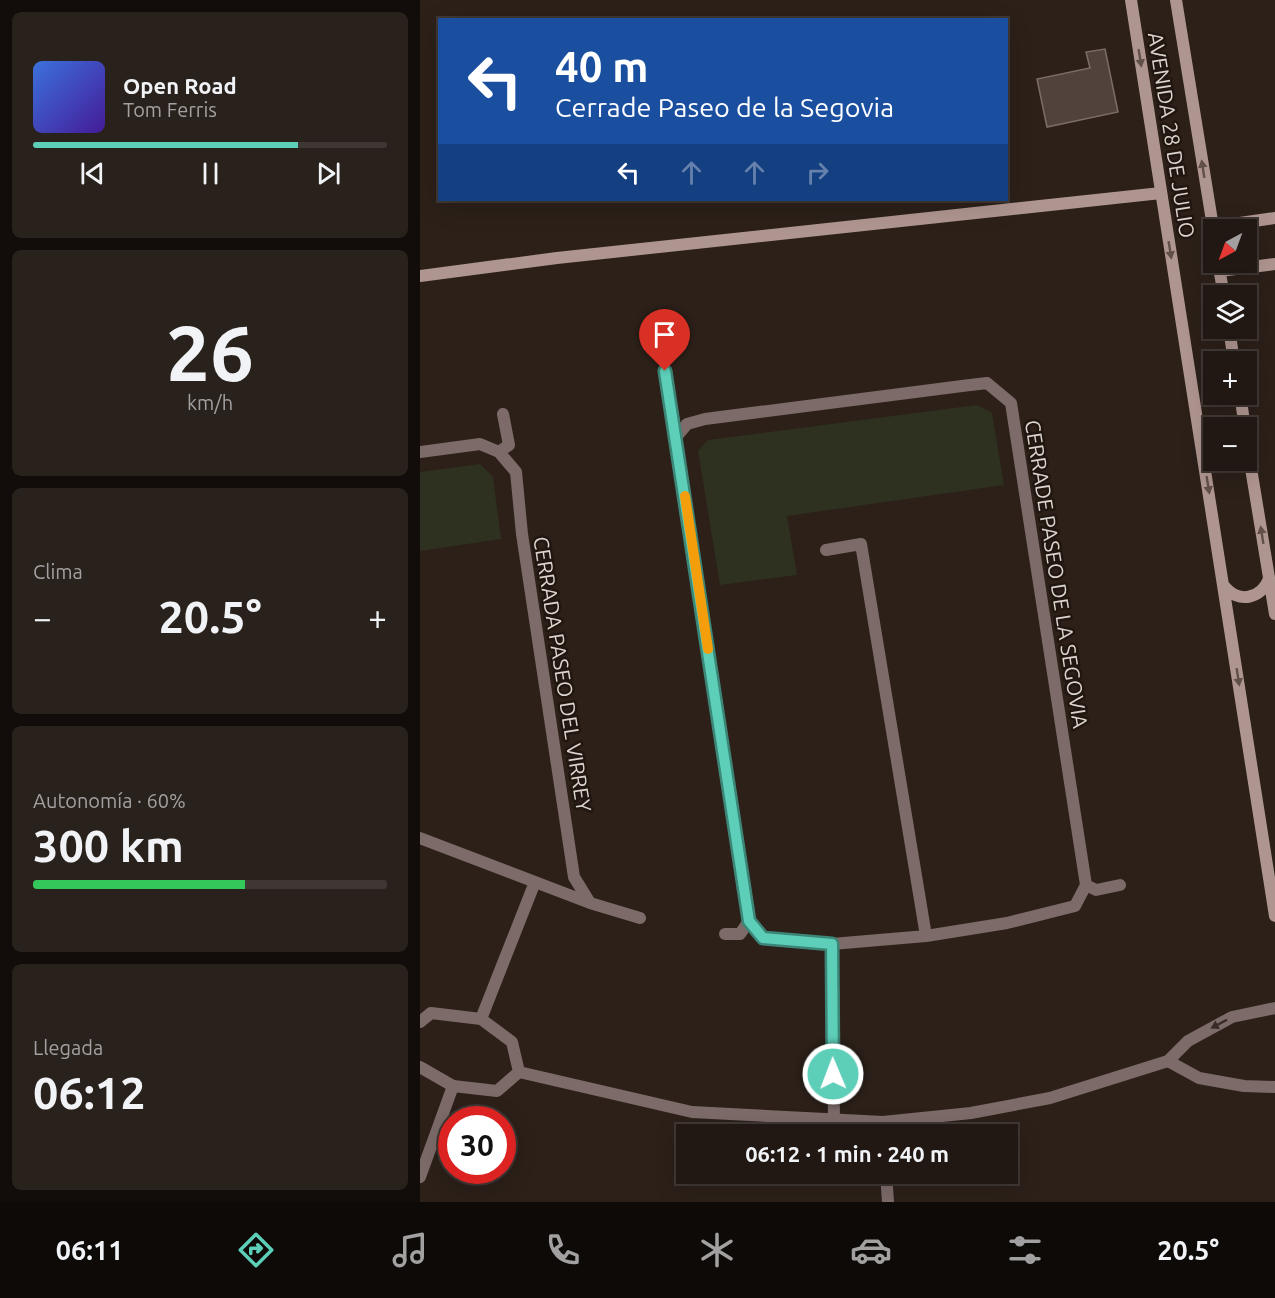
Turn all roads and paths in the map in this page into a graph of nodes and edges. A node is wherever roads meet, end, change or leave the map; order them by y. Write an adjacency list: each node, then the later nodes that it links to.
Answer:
1 (1131, 0): 3 (main road, AVENIDA 28 DE JULIO, one-way to 3)
2 (1176, 0): 5 (main road, AVENIDA 28 DE JULIO, one-way to 2)
3 (1161, 193): 9 (main road); 18 (main road, AVENIDA 28 DE JULIO, one-way to 18)
4 (1275, 218): 6 (main road)
5 (1211, 219)
6 (1257, 221)
7 (1275, 264): 8 (main road)
8 (1257, 265)
9 (420, 276)
10 (665, 371): 12 (street)
11 (503, 414): 14 (street)
12 (676, 437): 22 (street, CERRADE PASEO DE LA SEGOVIA); 27 (street)
13 (420, 452): 14 (street)
14 (500, 452): 24 (street, CERRADA PASEO DEL VIRREY)
15 (1251, 471): 17 (main road, one-way to 15)
16 (826, 550): 29 (street)
17 (1269, 579): 18 (main road); 19 (main road)
18 (1224, 586): 25 (main road, AVENIDA 28 DE JULIO, one-way to 25)
19 (1275, 614)
20 (420, 838): 21 (street)
21 (535, 882): 24 (street); 32 (street)
22 (1086, 885): 23 (street); 29 (street)
23 (1120, 885)
24 (590, 903): 26 (street)
25 (1275, 916)
26 (640, 918)
27 (749, 921): 28 (street); 30 (street)
28 (725, 934)
29 (927, 936): 30 (street)
30 (832, 944): 39 (street)
31 (1275, 1008): 34 (street, one-way to 34)
32 (482, 1019): 33 (street); 36 (street)
33 (420, 1022)
34 (1168, 1061): 38 (street); 41 (street)
35 (420, 1067): 37 (street)
36 (519, 1072): 37 (street); 39 (street)
37 (453, 1086): 42 (street)
38 (1275, 1087)
39 (834, 1121): 40 (street)
40 (855, 1124)
41 (907, 1124)
42 (420, 1177)
43 (887, 1184): 44 (street)
44 (888, 1202)

